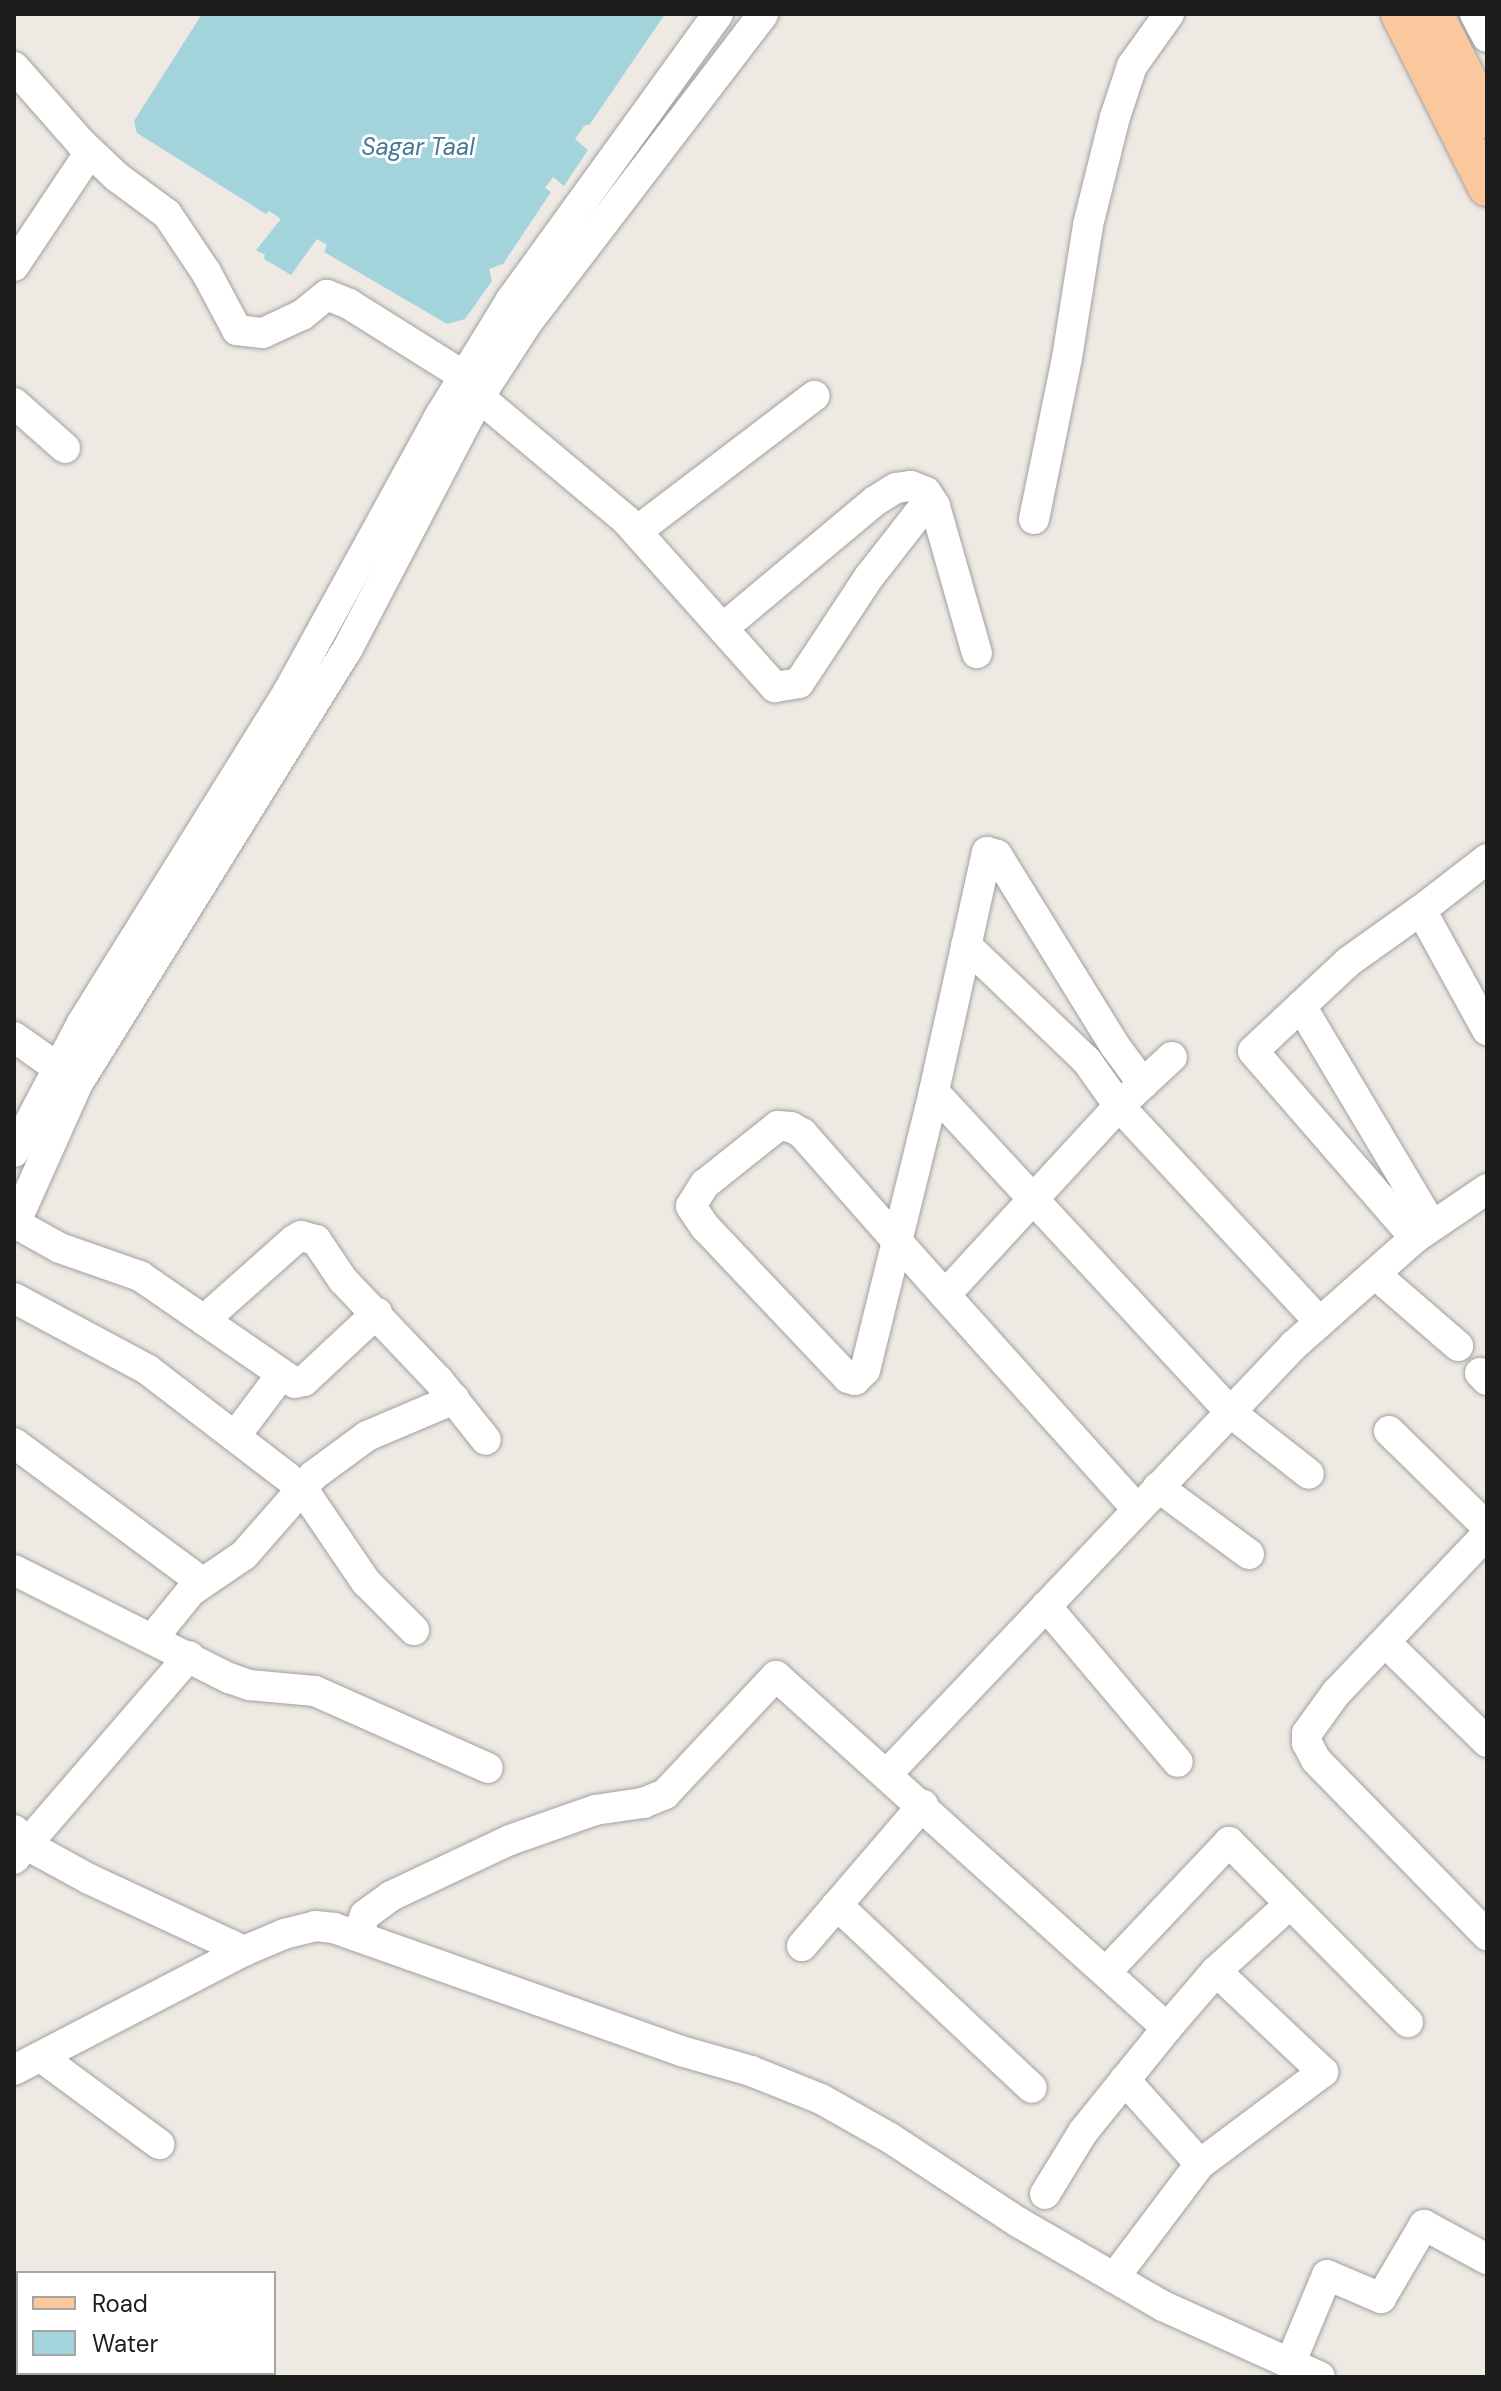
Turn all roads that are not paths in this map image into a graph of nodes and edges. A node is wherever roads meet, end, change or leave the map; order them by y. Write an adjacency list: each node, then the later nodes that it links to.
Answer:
1 (718, 14): 13 (street)
2 (763, 14): 13 (street)
3 (1169, 14): 18 (street)
4 (1400, 14): 11 (main road)
5 (1434, 14): 9 (main road)
6 (1475, 14): 7 (street)
7 (1487, 37)
8 (14, 67): 10 (street)
9 (1487, 119)
10 (90, 152): 12 (street); 13 (street)
11 (1487, 187)
12 (14, 266)
13 (472, 387): 19 (street); 29 (street); 36 (street)
14 (814, 396): 19 (street)
15 (14, 403): 16 (street)
16 (65, 448)
17 (930, 499): 20 (street); 20 (street); 21 (street)
18 (1034, 519)
19 (637, 531): 20 (street)
20 (723, 628)
21 (977, 653)
22 (1487, 859): 23 (street)
23 (1421, 910): 25 (street); 26 (street)
24 (966, 945): 30 (street); 31 (street); 32 (street)
25 (1301, 1006): 37 (street); 37 (street)
26 (1487, 1030)
27 (14, 1037): 29 (street)
28 (1172, 1057): 30 (street)
29 (58, 1068): 33 (street)
30 (1143, 1084): 32 (street)
31 (934, 1092): 34 (street); 38 (street)
32 (1119, 1106): 34 (street); 44 (street)
33 (14, 1152)
34 (1033, 1199): 40 (street); 48 (street)
35 (1480, 1202): 37 (street)
36 (14, 1225): 43 (street)
37 (1423, 1231): 39 (street)
38 (897, 1241): 38 (street); 40 (street)
39 (1375, 1274): 44 (street); 45 (street)
40 (945, 1295): 56 (street)
41 (14, 1298): 50 (street)
42 (377, 1313): 43 (street); 46 (street); 47 (street)
43 (204, 1320): 46 (street)
44 (1320, 1322): 48 (street)
45 (1458, 1346)
46 (281, 1375): 50 (street)
47 (454, 1399): 51 (street); 55 (street)
48 (1230, 1412): 53 (street); 54 (street)
49 (1389, 1431): 57 (street)
50 (236, 1435): 55 (street)
51 (486, 1440)
52 (14, 1443): 60 (street)
53 (1309, 1474)
54 (1158, 1487): 56 (street); 58 (street)
55 (302, 1488): 60 (street); 62 (street)
56 (1137, 1509): 61 (street)
57 (1484, 1543): 64 (street)
58 (1249, 1554)
59 (14, 1570): 63 (street)
60 (202, 1582): 63 (street)
61 (1046, 1606): 67 (street); 69 (street)
62 (414, 1630)
63 (153, 1638): 65 (street)
64 (1385, 1642): 66 (street); 74 (street)
65 (189, 1656): 68 (street); 71 (street)
66 (1487, 1742)
67 (1178, 1762)
68 (488, 1768)
69 (888, 1773): 70 (street); 75 (street)
70 (923, 1805): 73 (street); 79 (street)
71 (19, 1844): 77 (street)
72 (1290, 1904): 78 (street); 79 (street); 80 (street)
73 (837, 1905): 76 (street); 84 (street)
74 (1487, 1935)
75 (357, 1936): 77 (street); 89 (street)
76 (802, 1946)
77 (244, 1951): 82 (street)
78 (1216, 1971): 81 (street); 86 (street)
79 (1106, 1972): 81 (street)
80 (1408, 2022)
81 (1167, 2028): 83 (street)
82 (27, 2064): 85 (street)
83 (1125, 2080): 86 (street); 87 (street)
84 (1032, 2088)
85 (159, 2144)
86 (1200, 2164): 89 (street)
87 (1045, 2194)
88 (1487, 2259): 90 (street)
89 (1114, 2278): 90 (street)
90 (1290, 2364): 91 (street)
91 (1320, 2377)

